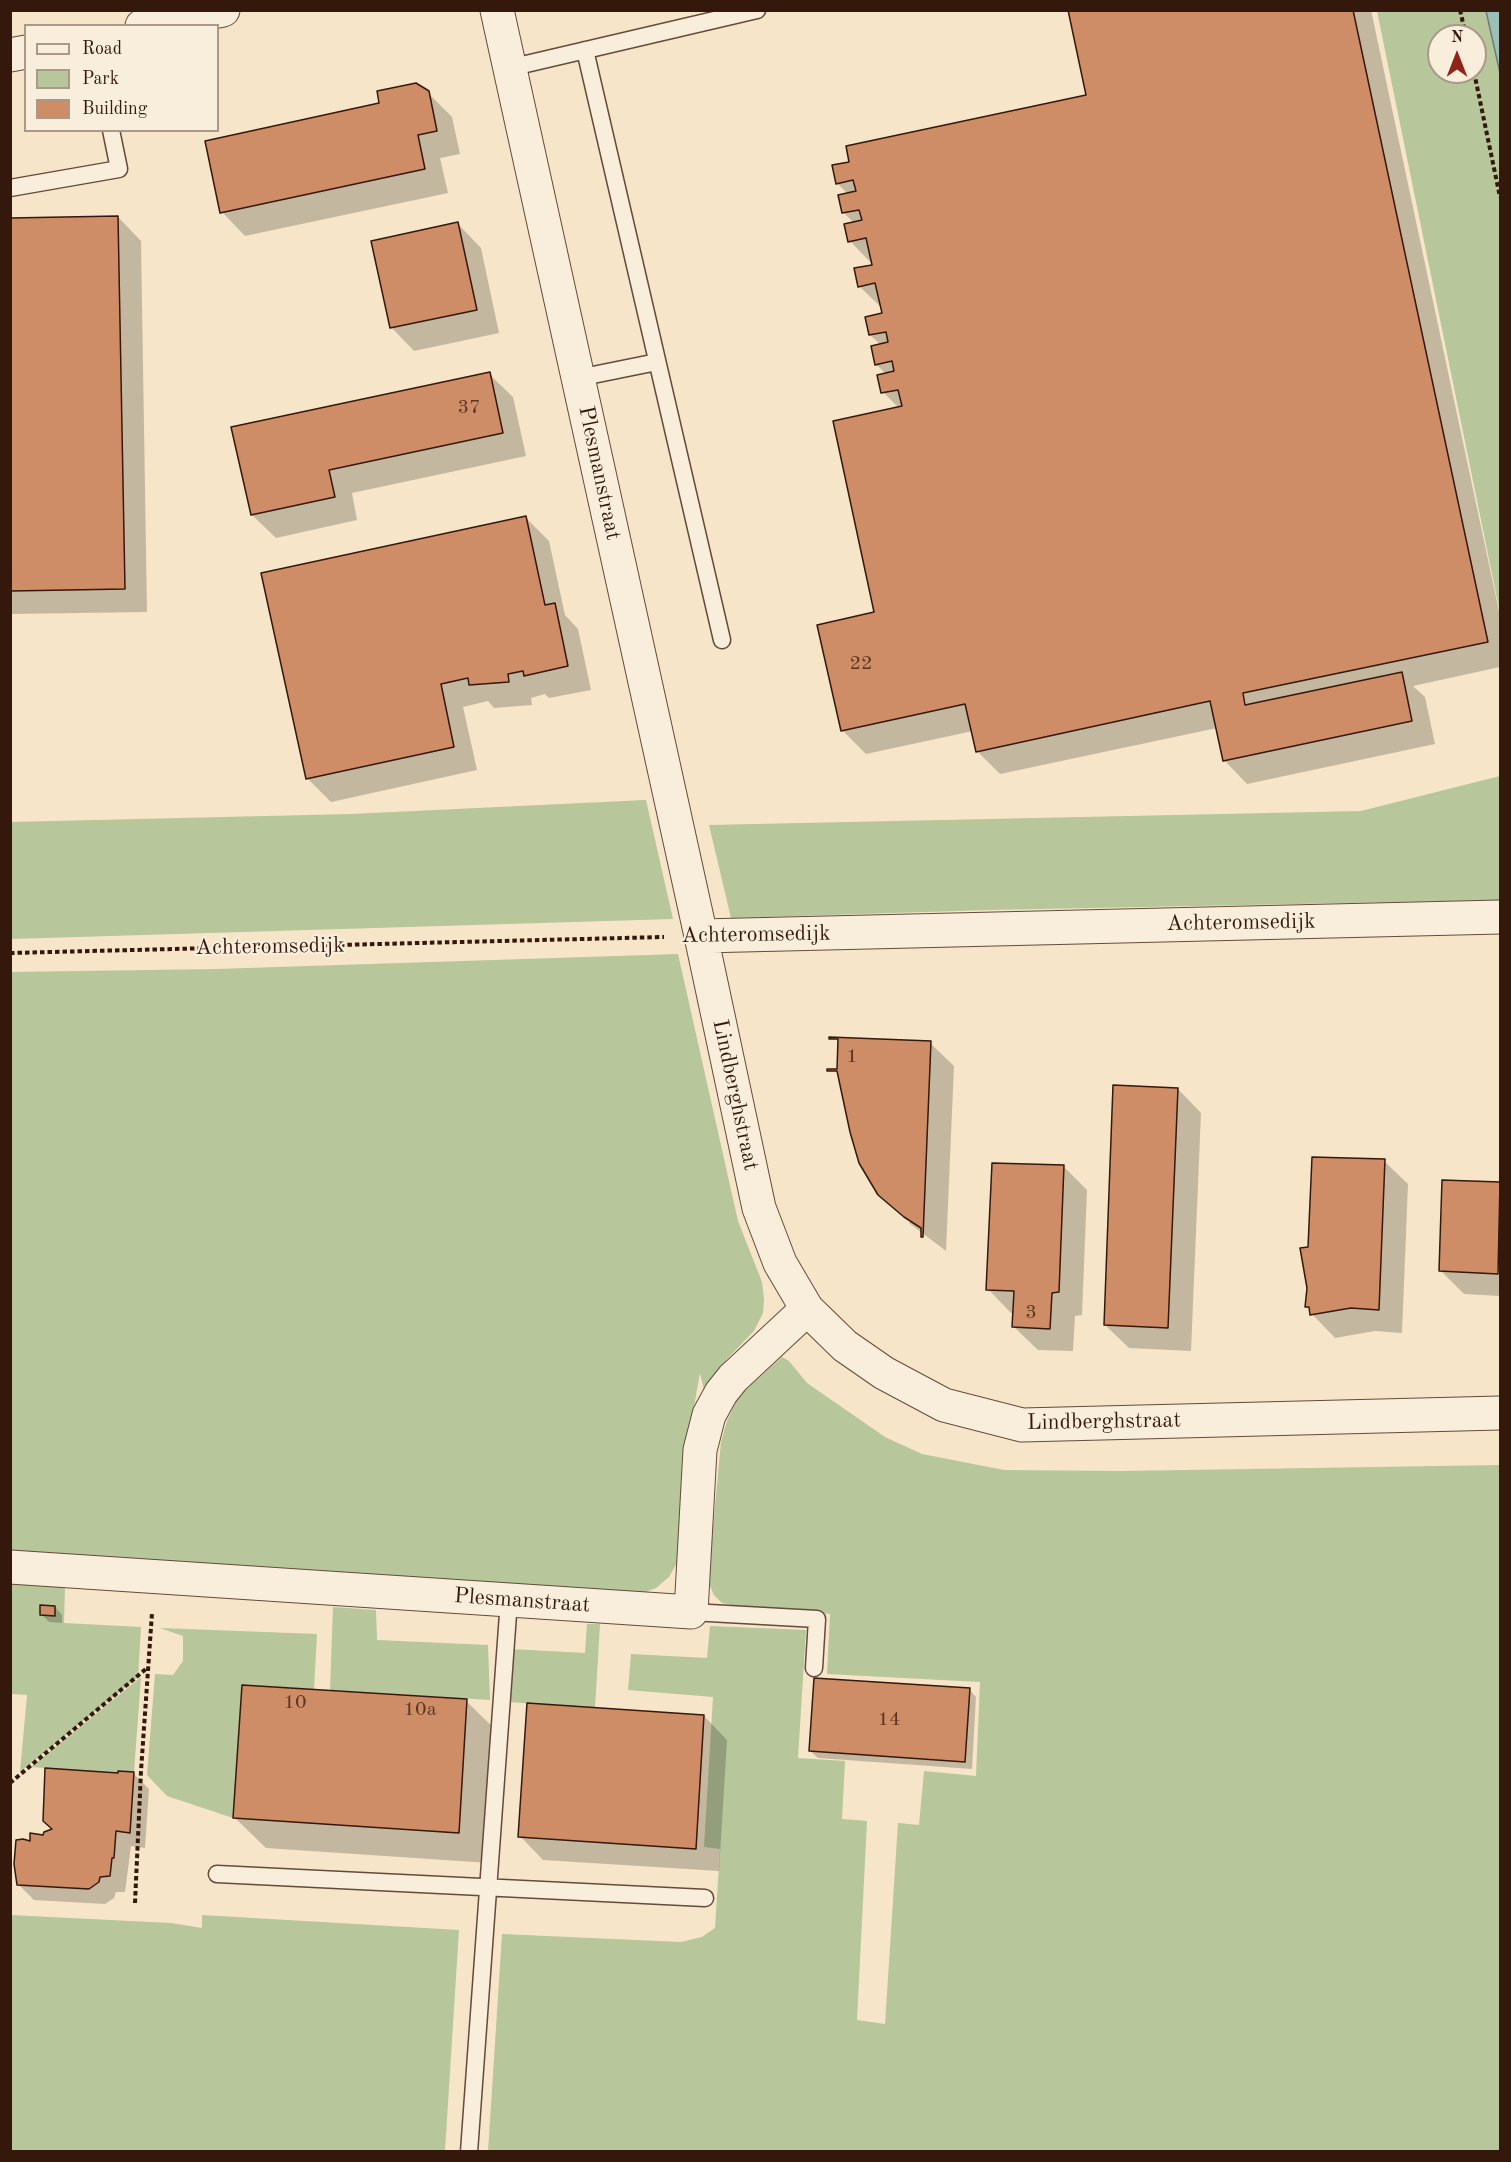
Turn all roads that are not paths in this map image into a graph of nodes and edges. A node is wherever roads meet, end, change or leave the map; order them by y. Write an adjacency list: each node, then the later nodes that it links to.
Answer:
1 (223, 10): 4 (street)
2 (497, 10): 6 (street, Plesmanstraat)
3 (757, 10): 5 (lane)
4 (152, 24)
5 (585, 50): 6 (lane); 9 (lane)
6 (509, 68): 10 (street, Plesmanstraat)
7 (111, 132): 8 (lane)
8 (10, 188)
9 (657, 362): 10 (lane); 11 (lane)
10 (578, 378): 13 (street, Plesmanstraat)
11 (722, 640)
12 (1500, 917): 13 (street, Achteromsedijk)
13 (701, 936): 14 (street, Lindberghstraat)
14 (807, 1309): 15 (street, Lindberghstraat); 18 (street)
15 (1500, 1413)
16 (10, 1567): 17 (street, Plesmanstraat)
17 (509, 1600): 18 (street, Plesmanstraat); 21 (lane)
18 (691, 1612): 19 (lane)
19 (814, 1668)
20 (217, 1874): 21 (lane)
21 (488, 1887): 22 (lane); 23 (lane)
22 (705, 1898)
23 (469, 2151)

